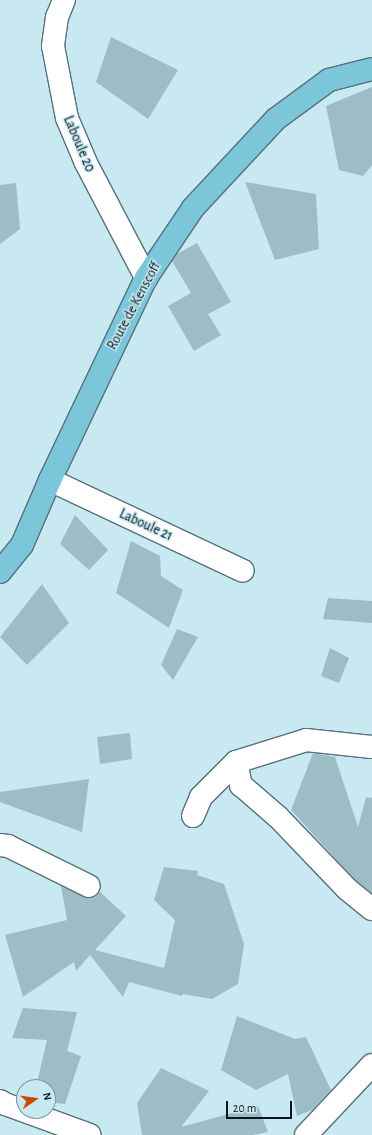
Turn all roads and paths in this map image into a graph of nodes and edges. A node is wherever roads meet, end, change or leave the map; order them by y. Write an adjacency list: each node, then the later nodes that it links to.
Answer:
1 (64, 0): 3 (street, Laboule 20)
2 (372, 69): 3 (main road, Route de Kenscoff)
3 (146, 278): 4 (main road, Route de Kenscoff)
4 (50, 480): 5 (street, Laboule 21); 6 (main road, Route de Kenscoff)
5 (243, 571)
6 (0, 572)
7 (372, 747): 8 (street)
8 (236, 762): 9 (street); 12 (street)
9 (193, 816)
10 (0, 845): 11 (street)
11 (89, 886)
12 (372, 909)
13 (372, 1065): 16 (street)
14 (2, 1103): 15 (street)
15 (90, 1135)
16 (306, 1135)

